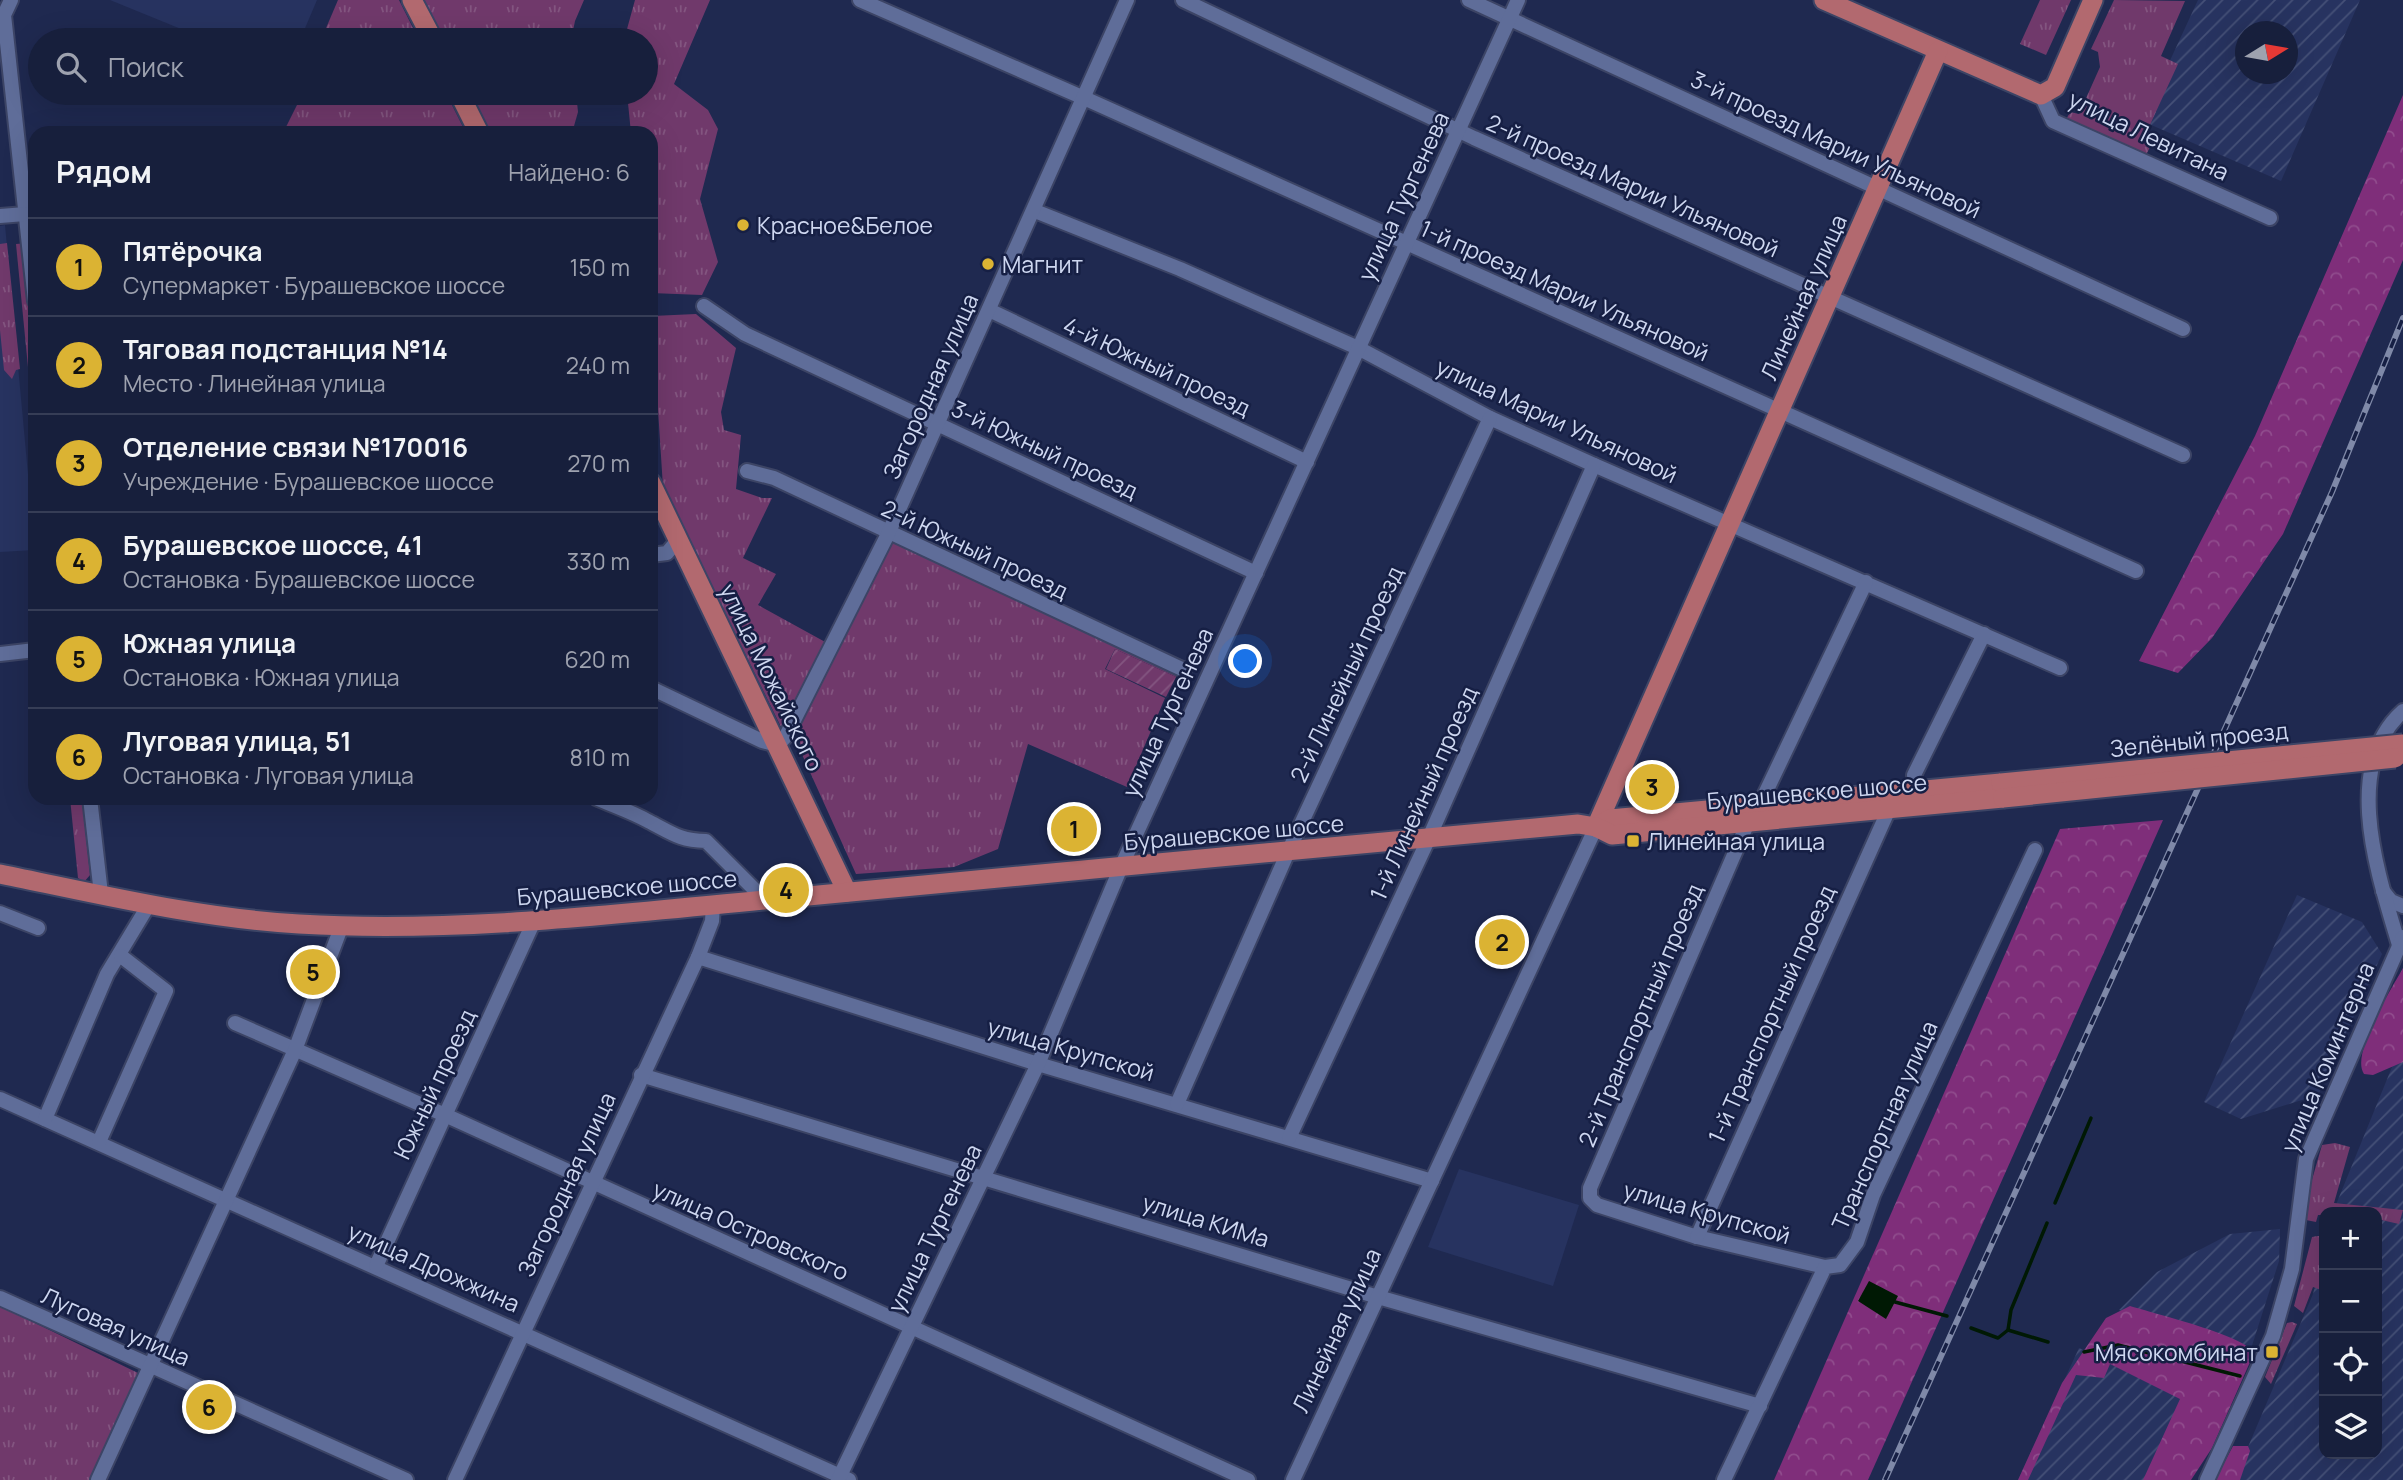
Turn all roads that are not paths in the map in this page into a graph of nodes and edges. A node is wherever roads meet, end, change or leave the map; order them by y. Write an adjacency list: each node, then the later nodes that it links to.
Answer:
1 (11, 0): 10 (street)
2 (412, 0): 12 (main road)
3 (860, 0): 15 (street, 1-й проезд Марии Ульяновой)
4 (1127, 0): 15 (street, Загородная улица)
5 (1183, 0): 18 (street, 2-й проезд Марии Ульяновой)
6 (1469, 0): 11 (street, 3-й проезд Марии Ульяновой)
7 (1518, 0): 11 (street, улица Тургенева)
8 (1824, 0): 13 (main road, улица Левитана)
9 (2093, 0): 14 (main road)
10 (2, 14): 21 (street)
11 (1510, 19): 18 (street, улица Тургенева); 19 (street, 3-й проезд Марии Ульяновой)
12 (427, 28)
13 (1938, 51): 14 (main road, улица Левитана); 19 (main road, Линейная улица)
14 (2040, 95): 23 (street, улица Левитана)
15 (1084, 98): 20 (street, Загородная улица); 25 (street, 1-й проезд Марии Ульяновой)
16 (465, 105): 17 (main road)
17 (476, 126)
18 (1458, 130): 25 (street, улица Тургенева); 26 (street, 2-й проезд Марии Ульяновой)
19 (1878, 188): 26 (main road, Линейная улица); 29 (street, 3-й проезд Марии Ульяновой)
20 (1035, 211): 28 (street, Загородная улица); 30 (street, улица Марии Ульяновой)
21 (25, 214): 22 (street); 24 (street)
22 (0, 216)
23 (2270, 218)
24 (28, 240)
25 (1407, 243): 30 (street, улица Тургенева); 31 (street, 1-й проезд Марии Ульяновой)
26 (1829, 299): 31 (main road, Линейная улица); 34 (street, 2-й проезд Марии Ульяновой)
27 (704, 306): 33 (street, 3-й Южный проезд)
28 (989, 310): 33 (street, Загородная улица); 35 (street, 4-й Южный проезд)
29 (2183, 330)
30 (1359, 348): 32 (street, улица Марии Ульяновой); 35 (street, улица Тургенева)
31 (1780, 411): 39 (main road, Линейная улица); 43 (street, 1-й проезд Марии Ульяновой)
32 (1490, 418): 36 (street, улица Марии Ульяновой); 66 (street, 2-й Линейный проезд)
33 (937, 424): 40 (street, Загородная улица); 44 (street, 3-й Южный проезд)
34 (2183, 455)
35 (1307, 462): 44 (street, улица Тургенева)
36 (1594, 465): 39 (street, улица Марии Ульяновой); 64 (street, 1-й Линейный проезд)
37 (747, 471): 40 (street, 2-й Южный проезд)
38 (658, 503): 41 (main road, улица Можайского)
39 (1730, 524): 45 (street, улица Марии Ульяновой); 63 (main road, Линейная улица)
40 (888, 534): 50 (street, 2-й Южный проезд); 54 (street, Загородная улица)
41 (673, 546): 42 (street); 54 (main road, улица Можайского)
42 (658, 552)
43 (2136, 571)
44 (1256, 573): 67 (street, улица Тургенева)
45 (1867, 582): 46 (street, улица Марии Ульяновой); 60 (street)
46 (1984, 634): 49 (street, улица Марии Ульяновой); 56 (street)
47 (28, 651): 48 (street)
48 (0, 654)
49 (2060, 668)
50 (1184, 670)
51 (658, 691): 54 (street)
52 (2403, 710): 69 (street, улица Коминтерна)
53 (2403, 744): 57 (main road, Зелёный проезд, bridge)
54 (778, 745): 70 (main road, улица Можайского)
55 (2403, 757): 57 (main road, Зелёный проезд, bridge)
56 (1913, 775)
57 (2002, 790): 60 (main road, Бурашевское шоссе); 61 (main road, Бурашевское шоссе)
58 (91, 805): 71 (street)
59 (612, 805): 72 (street)
60 (1763, 805): 63 (main road, Бурашевское шоссе)
61 (1889, 809): 62 (main road, Бурашевское шоссе); 98 (street, 1-й Транспортный проезд)
62 (1745, 821): 63 (main road, Бурашевское шоссе); 96 (street, 2-й Транспортный проезд)
63 (1596, 827): 64 (main road, Бурашевское шоссе); 94 (street, Линейная улица)
64 (1428, 839): 66 (main road, Бурашевское шоссе); 91 (street, 1-й Линейный проезд)
65 (2035, 850): 100 (street, Транспортная улица)
66 (1288, 852): 67 (main road, Бурашевское шоссе); 88 (street, 2-й Линейный проезд)
67 (1121, 867): 70 (main road, Бурашевское шоссе); 85 (street, улица Тургенева)
68 (1, 879): 71 (main road, Бурашевское шоссе)
69 (2382, 890): 75 (street); 80 (street, улица Коминтерна)
70 (847, 892): 72 (main road, Бурашевское шоссе)
71 (101, 894): 74 (main road, Бурашевское шоссе)
72 (765, 900): 73 (main road, Бурашевское шоссе)
73 (713, 905): 77 (main road, Бурашевское шоссе); 82 (street, Загородная улица)
74 (148, 906): 78 (main road, Бурашевское шоссе); 81 (street)
75 (2403, 906)
76 (0, 913): 79 (street)
77 (534, 921): 78 (main road, Бурашевское шоссе); 89 (street, Южный проезд)
78 (342, 925): 84 (street)
79 (38, 928)
80 (2401, 941): 114 (street, улица Коминтерна)
81 (121, 956): 90 (street); 92 (street)
82 (698, 957): 85 (street, улица Крупской); 86 (street, Загородная улица)
83 (235, 1023): 84 (street, улица Островского)
84 (295, 1050): 89 (street, улица Островского); 97 (street)
85 (1038, 1064): 88 (street, улица Крупской); 93 (street, улица Тургенева)
86 (641, 1076): 93 (street, улица КИМа); 95 (street, Загородная улица)
87 (0, 1099): 90 (street, улица Дрожжина)
88 (1177, 1104): 91 (street, улица Крупской)
89 (445, 1115): 95 (street, улица Островского); 99 (street, Южный проезд)
90 (45, 1119): 92 (street, улица Дрожжина)
91 (1289, 1138): 94 (street, улица Крупской)
92 (99, 1142): 97 (street, улица Дрожжина)
93 (985, 1176): 101 (street, улица КИМа); 103 (street, улица Тургенева)
94 (1432, 1181): 101 (street, Линейная улица)
95 (592, 1182): 103 (street, улица Островского); 104 (street, Загородная улица)
96 (1590, 1188): 98 (street, улица Крупской)
97 (226, 1200): 99 (street, улица Дрожжина); 105 (street)
98 (1696, 1237): 100 (street, улица Крупской)
99 (376, 1266): 104 (street, улица Дрожжина)
100 (1825, 1268): 106 (street, Транспортная улица)
101 (1378, 1297): 106 (street, улица КИМа); 112 (street, Линейная улица)
102 (0, 1298): 105 (street, Луговая улица)
103 (911, 1327): 107 (street, улица Тургенева); 111 (street, улица Островского)
104 (523, 1332): 107 (street, улица Дрожжина); 110 (street, Загородная улица)
105 (151, 1367): 108 (street); 109 (street, Луговая улица)
106 (1759, 1406): 113 (street, Транспортная улица)
107 (842, 1479)
108 (98, 1480)
109 (406, 1480)
110 (455, 1480)
111 (1248, 1480)
112 (1293, 1480)
113 (1724, 1480)
114 (2207, 1480)

